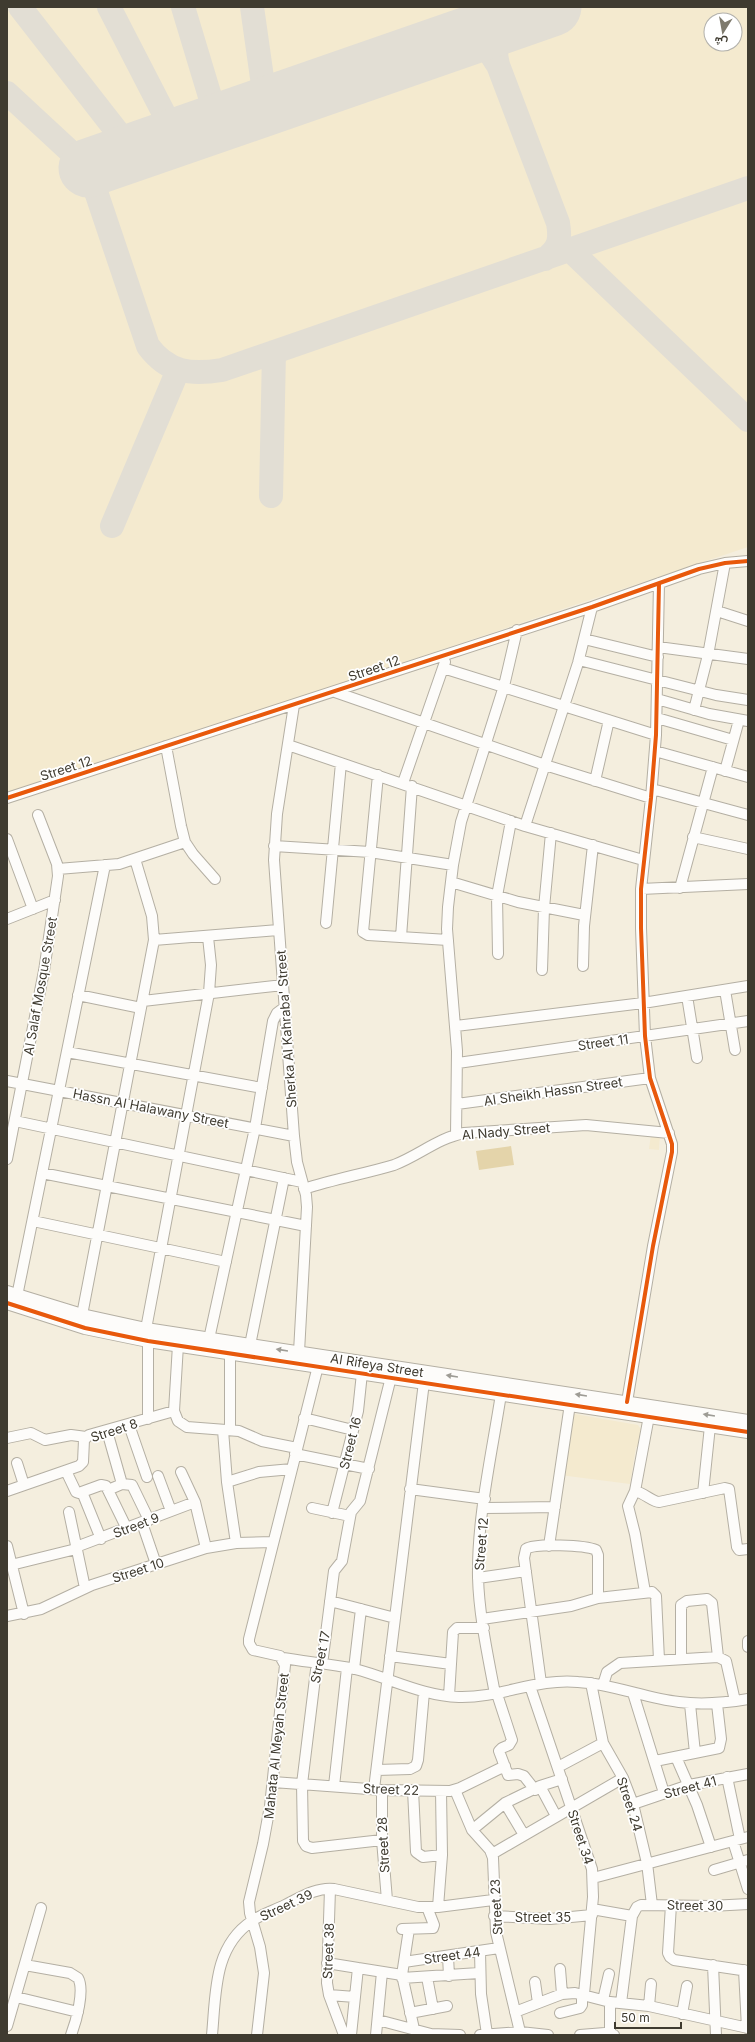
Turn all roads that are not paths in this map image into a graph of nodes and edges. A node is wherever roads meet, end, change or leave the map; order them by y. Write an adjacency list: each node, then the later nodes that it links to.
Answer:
1 (748, 561): 2 (street, Street 12)
2 (725, 563): 3 (street, Street 12); 5 (street)
3 (659, 583): 4 (street, Street 12); 9 (street)
4 (592, 607): 7 (street, Street 12); 8 (street)
5 (717, 611): 6 (street); 11 (street)
6 (748, 621)
7 (518, 630): 10 (street, Street 12); 16 (street)
8 (584, 640): 9 (street); 13 (street)
9 (658, 652): 11 (street); 15 (street)
10 (447, 654): 14 (street); 18 (street, Street 12)
11 (708, 654): 12 (street); 17 (street)
12 (748, 659)
13 (579, 660): 15 (street); 22 (street)
14 (443, 668): 16 (street); 27 (street)
15 (658, 680): 17 (street); 19 (street)
16 (504, 686): 22 (street); 30 (street)
17 (699, 690): 20 (street); 23 (street)
18 (335, 692): 21 (street, Street 12); 27 (street)
19 (657, 699): 23 (street); 24 (street)
20 (748, 700)
21 (294, 705): 31 (street, Sherka Al Kahraba' Street); 32 (street, Street 12)
22 (563, 706): 25 (street); 35 (street)
23 (694, 710): 26 (street)
24 (656, 718): 28 (street); 29 (street)
25 (609, 720): 28 (street); 40 (street)
26 (743, 720): 29 (street)
27 (424, 723): 30 (street); 41 (street)
28 (656, 735): 33 (street)
29 (733, 740): 37 (street)
30 (485, 744): 35 (street); 45 (street)
31 (288, 745): 34 (street); 55 (street, Sherka Al Kahraba' Street)
32 (166, 746): 43 (street, Street 12); 53 (street)
33 (655, 751): 36 (street); 42 (street)
34 (341, 763): 38 (street); 56 (street)
35 (545, 765): 40 (street); 49 (street)
36 (713, 767): 37 (street); 44 (street)
37 (725, 770): 39 (street)
38 (378, 775): 41 (street); 58 (street)
39 (748, 777)
40 (595, 781): 42 (street)
41 (407, 784): 45 (street); 59 (street)
42 (652, 793): 44 (street); 61 (street)
43 (7, 798)
44 (703, 802): 46 (street); 52 (street)
45 (466, 805): 48 (street); 63 (street)
46 (748, 814)
47 (38, 815): 64 (street, Al Salaf Mosque Street)
48 (511, 820): 49 (street); 70 (street)
49 (525, 826): 50 (street)
50 (551, 833): 54 (street); 72 (street)
51 (7, 838): 73 (street)
52 (693, 838): 57 (street); 68 (street)
53 (185, 842): 60 (street); 65 (street)
54 (593, 845): 61 (street); 74 (street)
55 (274, 846): 56 (street); 77 (street, Sherka Al Kahraba' Street)
56 (334, 849): 58 (street); 76 (street)
57 (748, 849)
58 (370, 852): 59 (street); 79 (street)
59 (408, 857): 63 (street); 79 (street)
60 (135, 859): 62 (street); 80 (street)
61 (643, 860): 69 (street)
62 (105, 865): 64 (street); 89 (street)
63 (453, 865): 66 (street)
64 (58, 869): 71 (street, Al Salaf Mosque Street)
65 (214, 879)
66 (451, 882): 70 (street); 81 (street)
67 (748, 884): 68 (street)
68 (680, 888): 69 (street)
69 (641, 890): 91 (street)
70 (497, 896): 72 (street); 82 (street)
71 (55, 900): 73 (street); 107 (street, Al Salaf Mosque Street)
72 (544, 908): 74 (street); 84 (street)
73 (33, 909): 75 (street)
74 (584, 915): 83 (street)
75 (7, 919)
76 (326, 923)
77 (278, 930): 78 (street); 85 (street, Sherka Al Kahraba' Street)
78 (208, 936): 80 (street); 88 (street)
79 (401, 936): 81 (street)
80 (154, 940): 92 (street)
81 (448, 940): 96 (street)
82 (498, 954)
83 (583, 966)
84 (542, 970)
85 (283, 985): 88 (street); 93 (street, Sherka Al Kahraba' Street)
86 (748, 986): 87 (street)
87 (724, 990): 90 (street); 95 (street)
88 (209, 993): 92 (street); 104 (street)
89 (78, 995): 92 (street); 100 (street)
90 (687, 996): 91 (street); 97 (street)
91 (643, 1003): 96 (street); 98 (street)
92 (142, 1005): 103 (street)
93 (285, 1007): 108 (street); 118 (street, Sherka Al Kahraba' Street)
94 (748, 1021): 95 (street, Street 11)
95 (730, 1024): 97 (street, Street 11); 99 (street)
96 (456, 1026): 102 (street)
97 (692, 1029): 98 (street, Street 11); 101 (street)
98 (645, 1036): 102 (street, Street 11); 105 (street)
99 (735, 1050)
100 (67, 1052): 103 (street); 109 (street)
101 (697, 1058)
102 (458, 1063): 111 (street)
103 (130, 1064): 104 (street); 110 (street)
104 (194, 1076): 108 (street); 112 (street)
105 (650, 1078): 111 (street, Al Sheikh Hassn Street); 116 (street)
106 (7, 1081): 107 (street, Hassn Al Halawany Street)
107 (22, 1084): 109 (street, Hassn Al Halawany Street); 113 (street, Al Salaf Mosque Street)
108 (262, 1088): 115 (street)
109 (59, 1091): 110 (street, Hassn Al Halawany Street); 114 (street)
110 (123, 1103): 112 (street, Hassn Al Halawany Street); 119 (street)
111 (457, 1104): 117 (street)
112 (187, 1115): 115 (street, Hassn Al Halawany Street); 120 (street)
113 (15, 1121): 114 (street); 121 (street, Al Salaf Mosque Street)
114 (51, 1128): 119 (street); 123 (street)
115 (255, 1128): 118 (street, Hassn Al Halawany Street); 122 (street)
116 (668, 1133): 117 (street, Al Nady Street); 149 (street)
117 (456, 1135): 125 (street, Al Nady Street)
118 (294, 1136): 125 (street, Sherka Al Kahraba' Street)
119 (115, 1142): 120 (street); 126 (street)
120 (180, 1156): 122 (street); 127 (street)
121 (7, 1158)
122 (246, 1169): 124 (street); 128 (street)
123 (42, 1173): 126 (street); 130 (street)
124 (284, 1178): 125 (street); 129 (street)
125 (303, 1185): 131 (street, Sherka Al Kahraba' Street)
126 (107, 1186): 127 (street); 132 (street)
127 (171, 1199): 128 (street); 133 (street)
128 (236, 1212): 129 (street); 134 (street)
129 (275, 1220): 131 (street); 140 (street)
130 (33, 1221): 132 (street); 135 (street)
131 (306, 1226): 143 (street, Sherka Al Kahraba' Street)
132 (98, 1235): 133 (street); 137 (street)
133 (162, 1248): 134 (street); 138 (street)
134 (226, 1262): 139 (street)
135 (12, 1294): 137 (street, Al Rifeya Street)
136 (7, 1303): 138 (street, Al Rifeya Street)
137 (82, 1315): 138 (street, Al Rifeya Street)
138 (147, 1335): 139 (street, Al Rifeya Street); 141 (street, Al Rifeya Street); 154 (street)
139 (209, 1339): 140 (street, Al Rifeya Street)
140 (250, 1345): 143 (street, Al Rifeya Street, one-way to 140)
141 (178, 1346): 142 (street, Al Rifeya Street); 151 (street)
142 (230, 1354): 143 (street, Al Rifeya Street); 158 (street)
143 (301, 1356): 144 (street, Al Rifeya Street); 149 (street, Al Rifeya Street, one-way to 143)
144 (318, 1366): 145 (street, Al Rifeya Street); 153 (street, Mahata Al Meyah Street)
145 (362, 1373): 146 (street, Al Rifeya Street); 159 (street, Street 16)
146 (391, 1377): 147 (street, Al Rifeya Street); 167 (street, Street 17)
147 (424, 1382): 148 (street, Al Rifeya Street); 175 (street, Street 28)
148 (501, 1394): 150 (street, Al Rifeya Street); 182 (street, Street 12)
149 (627, 1402): 157 (street, Al Rifeya Street, one-way to 149)
150 (570, 1404): 152 (street, Al Rifeya Street); 183 (street)
151 (174, 1411): 154 (street, Street 8); 158 (street)
152 (649, 1416): 156 (street, Al Rifeya Street); 178 (street)
153 (304, 1418): 159 (street); 163 (street, Mahata Al Meyah Street)
154 (148, 1419): 155 (street, Street 8)
155 (129, 1425): 160 (street, Street 8); 171 (street)
156 (710, 1426): 157 (street, Al Rifeya Street); 180 (street)
157 (747, 1426)
158 (226, 1430): 163 (street); 172 (street)
159 (353, 1430): 165 (street, Street 16)
160 (107, 1431): 161 (street, Street 8); 173 (street)
161 (86, 1437): 162 (street); 168 (street, Street 8)
162 (7, 1438)
163 (296, 1451): 165 (street); 166 (street, Mahata Al Meyah Street)
164 (17, 1463): 174 (street)
165 (344, 1464): 167 (street); 187 (street, Street 16)
166 (292, 1469): 172 (street); 192 (street, Mahata Al Meyah Street)
167 (369, 1469): 188 (street, Street 17)
168 (66, 1471): 174 (street, Street 8); 179 (street)
169 (181, 1472): 181 (street)
170 (158, 1476): 185 (street)
171 (147, 1477)
172 (227, 1482): 193 (street)
173 (122, 1484): 176 (street); 189 (street)
174 (24, 1485): 177 (street, Street 8)
175 (410, 1489): 182 (street); 211 (street, Street 28)
176 (108, 1490): 179 (street); 190 (street)
177 (7, 1491)
178 (635, 1491): 180 (street); 204 (street)
179 (82, 1492): 191 (street)
180 (703, 1493): 198 (street)
181 (194, 1502): 185 (street, Street 9); 197 (street)
182 (485, 1503): 183 (street); 202 (street, Street 12)
183 (555, 1507): 195 (street)
184 (312, 1508): 187 (street)
185 (171, 1511): 189 (street, Street 9)
186 (69, 1512): 196 (street)
187 (332, 1513): 188 (street)
188 (350, 1516): 206 (street, Street 17)
189 (146, 1522): 190 (street, Street 9); 199 (street)
190 (127, 1529): 191 (street, Street 9)
191 (101, 1539): 196 (street, Street 9)
192 (273, 1542): 193 (street, Street 10); 217 (street, Mahata Al Meyah Street)
193 (236, 1543): 197 (street, Street 10)
194 (7, 1546): 200 (street)
195 (549, 1546): 201 (street); 205 (street)
196 (76, 1548): 200 (street, Street 9); 203 (street)
197 (206, 1548): 199 (street, Street 10)
198 (748, 1549)
199 (156, 1564): 203 (street, Street 10)
200 (9, 1566): 209 (street)
201 (526, 1571): 202 (street); 208 (street)
202 (478, 1578): 212 (street, Street 12)
203 (85, 1588): 209 (street, Street 10)
204 (645, 1592): 205 (street); 219 (street)
205 (598, 1598): 208 (street)
206 (330, 1601): 207 (street); 220 (street, Street 17)
207 (361, 1609): 211 (street); 222 (street)
208 (532, 1611): 212 (street); 224 (street)
209 (24, 1614): 210 (street, Street 10)
210 (7, 1616)
211 (395, 1618): 215 (street, Street 28)
212 (483, 1624): 221 (street); 230 (street, Street 12)
213 (748, 1641): 214 (street)
214 (748, 1647)
215 (390, 1656): 221 (street); 223 (street, Street 28)
216 (718, 1657): 218 (street); 218 (street); 233 (street)
217 (283, 1658): 220 (street); 247 (street, Mahata Al Meyah Street)
218 (681, 1659): 219 (street)
219 (659, 1660): 226 (street)
220 (319, 1664): 222 (street); 248 (street, Street 17)
221 (451, 1664): 231 (street)
222 (350, 1668): 223 (street); 250 (street)
223 (386, 1680): 228 (street); 242 (street, Street 28)
224 (541, 1683): 225 (street); 227 (street)
225 (591, 1683): 226 (street); 236 (street, Street 24)
226 (602, 1685): 229 (street)
227 (530, 1686): 230 (street); 241 (street, Street 34)
228 (424, 1692): 231 (street); 242 (street)
229 (633, 1693): 234 (street); 239 (street)
230 (496, 1694): 231 (street); 240 (street, Street 12)
231 (449, 1696)
232 (748, 1699): 233 (street)
233 (735, 1701): 235 (street)
234 (690, 1704): 235 (street); 237 (street)
235 (717, 1704): 237 (street)
236 (603, 1743): 241 (street); 245 (street, Street 24)
237 (695, 1753): 238 (street)
238 (676, 1757): 239 (street); 249 (street)
239 (655, 1761): 256 (street)
240 (504, 1766): 251 (street); 254 (street, Street 22)
241 (558, 1767): 246 (street, Street 34)
242 (376, 1770): 252 (street, Street 28)
243 (748, 1775): 244 (street, Street 41)
244 (727, 1777): 249 (street, Street 41); 263 (street)
245 (623, 1778): 258 (street, Street 24); 259 (street)
246 (562, 1779): 251 (street); 259 (street, Street 34)
247 (273, 1782): 248 (street, Street 22); 285 (street, Mahata Al Meyah Street)
248 (302, 1784): 250 (street, Street 22); 264 (street, Street 17)
249 (689, 1785): 256 (street, Street 41); 265 (street)
250 (334, 1786): 252 (street, Street 22)
251 (538, 1788): 257 (street); 260 (street)
252 (378, 1789): 253 (street, Street 22); 264 (street, Street 28)
253 (413, 1790): 255 (street, Street 22); 267 (street)
254 (455, 1790): 255 (street, Street 22); 261 (street)
255 (441, 1791): 267 (street)
256 (664, 1793): 258 (street, Street 41)
257 (505, 1803): 261 (street); 262 (street)
258 (633, 1804): 269 (street, Street 24)
259 (572, 1807): 260 (street); 271 (street, Street 34)
260 (556, 1816): 262 (street)
261 (472, 1830): 266 (street)
262 (524, 1835): 266 (street)
263 (740, 1839): 265 (street); 268 (street)
264 (382, 1840): 274 (street, Street 28)
265 (710, 1847): 269 (street)
266 (492, 1854): 275 (street, Street 23)
267 (442, 1855): 280 (street)
268 (744, 1861): 270 (street); 273 (street)
269 (647, 1863): 271 (street); 277 (street, Street 24)
270 (714, 1870)
271 (593, 1878): 282 (street, Street 34)
272 (330, 1889): 274 (street, Street 39); 285 (street, Street 39); 291 (street, Street 38)
273 (748, 1889)
274 (387, 1900): 279 (street, Street 39)
275 (493, 1900): 280 (street, Street 39); 283 (street, Street 23)
276 (748, 1904): 278 (street, Street 30)
277 (652, 1905): 278 (street, Street 30); 284 (street, Street 30)
278 (671, 1905): 293 (street)
279 (427, 1907): 280 (street, Street 39); 290 (street)
280 (438, 1907)
281 (41, 1908): 292 (street)
282 (592, 1912): 283 (street, Street 35); 284 (street, Street 35); 307 (street, Street 34)
283 (494, 1916): 286 (street, Street 23)
284 (632, 1916): 313 (street)
285 (252, 1921): 331 (street, Street 39); 332 (street, Mahata Al Meyah Street)
286 (499, 1948): 287 (street, Street 44); 318 (street, Street 23)
287 (480, 1952): 288 (street, Street 44); 298 (street)
288 (448, 1956): 289 (street, Street 44); 300 (street)
289 (424, 1959): 290 (street, Street 44); 302 (street)
290 (404, 1962): 301 (street)
291 (327, 1963): 294 (street); 308 (street, Street 38)
292 (26, 1965): 309 (street); 317 (street)
293 (713, 1965): 296 (street); 323 (street)
294 (358, 1968): 297 (street); 310 (street)
295 (560, 1970): 306 (street)
296 (746, 1970): 325 (street)
297 (382, 1972): 301 (street); 322 (street)
298 (480, 1973): 300 (street); 328 (street)
299 (609, 1974): 311 (street)
300 (449, 1976): 302 (street)
301 (402, 1977): 302 (street); 319 (street)
302 (426, 1977): 316 (street)
303 (535, 1982): 312 (street)
304 (651, 1984): 315 (street)
305 (687, 1986): 321 (street)
306 (562, 1994): 307 (street); 312 (street)
307 (583, 1994): 311 (street); 320 (street, Street 34)
308 (329, 1995): 310 (street); 333 (street, Street 38)
309 (16, 1996): 317 (street); 324 (street)
310 (355, 1997): 334 (street)
311 (606, 2001): 313 (street); 329 (street)
312 (538, 2004): 318 (street)
313 (621, 2004): 315 (street)
314 (447, 2006): 316 (street)
315 (649, 2006): 321 (street)
316 (433, 2009): 319 (street)
317 (78, 2012): 330 (street)
318 (515, 2012): 327 (street, Street 23)
319 (410, 2013): 326 (street)
320 (560, 2013)
321 (682, 2014): 323 (street)
322 (378, 2020): 326 (street); 335 (street)
323 (715, 2021): 325 (street); 339 (street)
324 (7, 2026)
325 (747, 2028)
326 (414, 2029): 336 (street)
327 (523, 2033): 328 (street); 337 (street)
328 (484, 2034)
329 (612, 2034): 338 (street)
330 (71, 2035)
331 (212, 2035)
332 (257, 2035)
333 (344, 2035)
334 (351, 2035)
335 (376, 2035)
336 (460, 2035)
337 (548, 2035)
338 (580, 2035)
339 (716, 2035)

